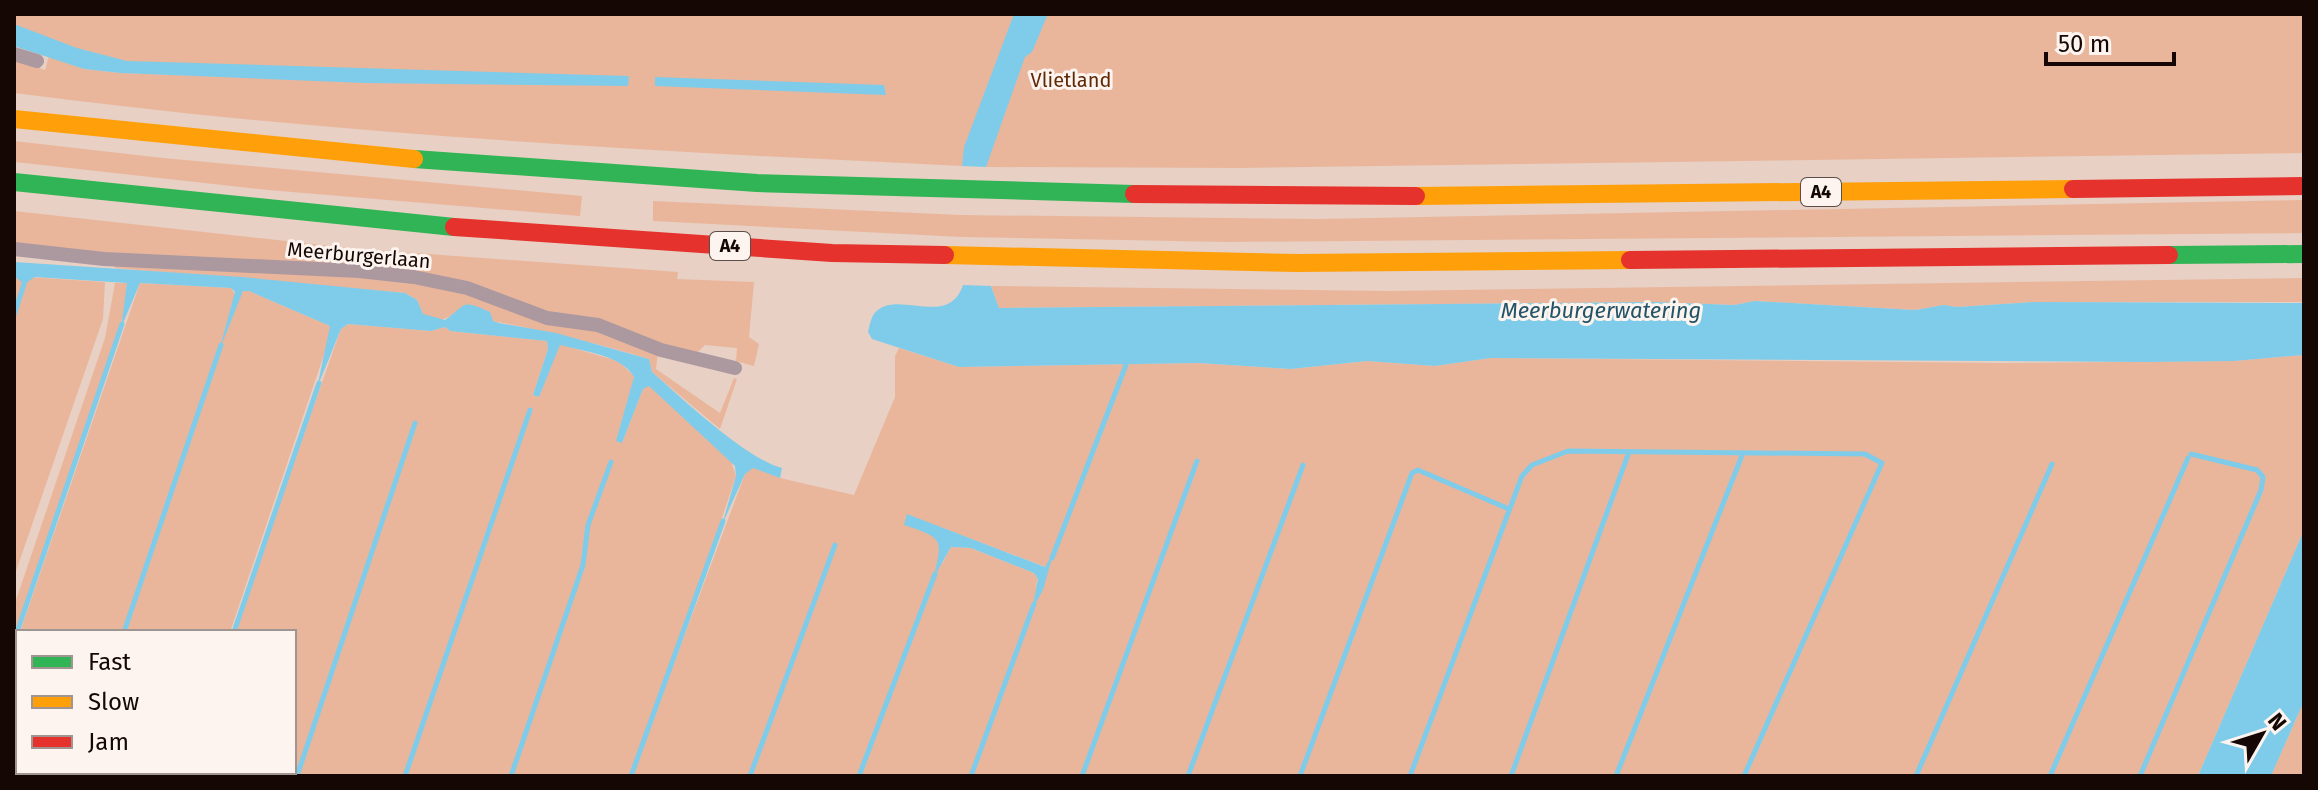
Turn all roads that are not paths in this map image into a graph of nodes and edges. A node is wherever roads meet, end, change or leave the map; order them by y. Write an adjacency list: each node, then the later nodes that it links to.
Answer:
1 (14, 54): 2 (street)
2 (37, 61)
3 (14, 119): 5 (highway, A4)
4 (14, 182): 7 (highway, A4)
5 (2304, 186)
6 (14, 249): 8 (street, Meerburgerlaan)
7 (2304, 254)
8 (735, 368)

